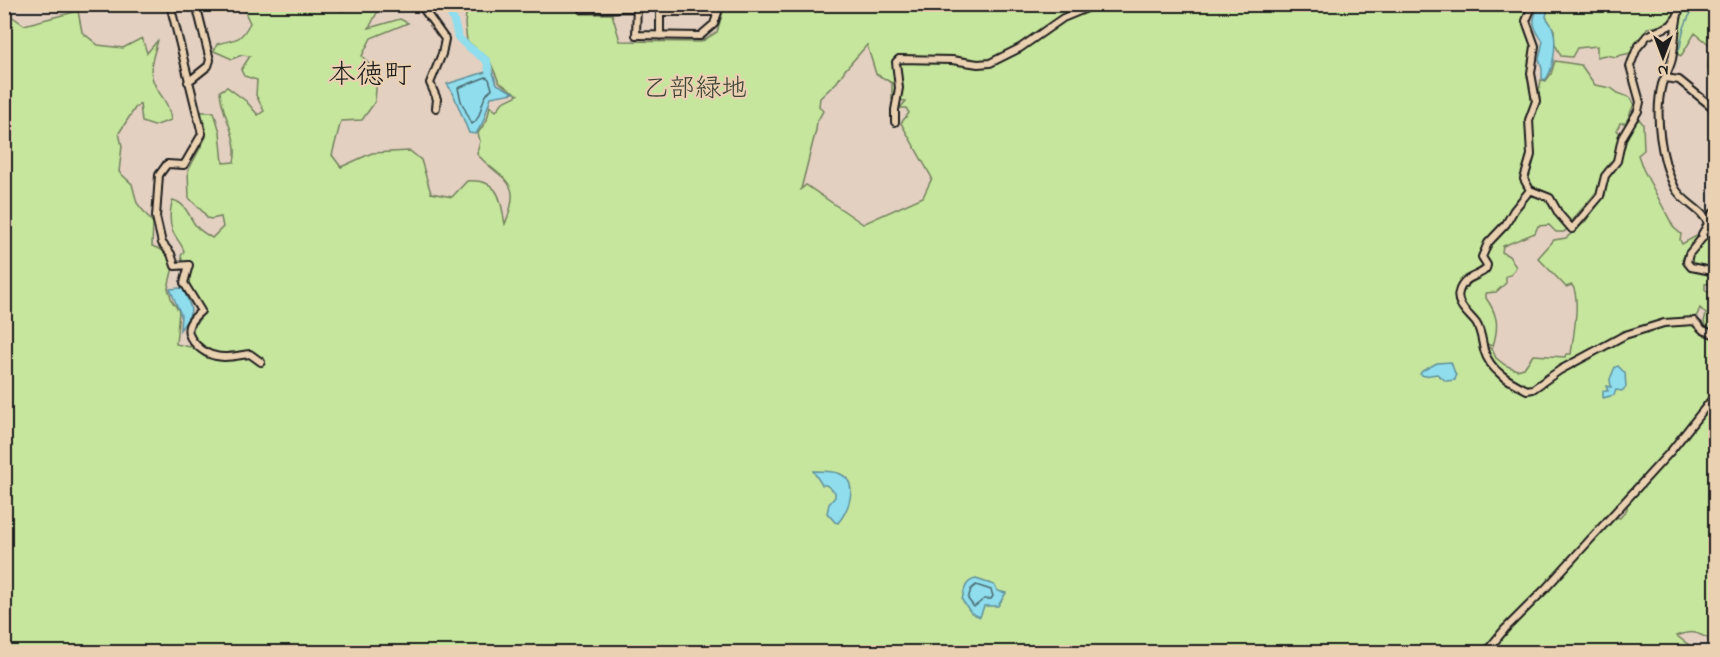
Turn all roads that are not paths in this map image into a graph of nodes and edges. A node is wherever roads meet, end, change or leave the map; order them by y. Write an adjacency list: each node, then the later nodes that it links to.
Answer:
1 (170, 4): 13 (street)
2 (196, 4): 13 (street)
3 (420, 4): 14 (street)
4 (578, 4): 8 (street)
5 (1117, 4): 16 (street)
6 (1533, 4): 17 (street)
7 (1681, 4): 10 (street)
8 (637, 6): 11 (street)
9 (660, 8): 11 (street); 11 (street)
10 (1677, 17): 12 (street); 17 (street)
11 (660, 36)
12 (1665, 78): 15 (street); 19 (street)
13 (188, 82): 22 (street)
14 (436, 108)
15 (1716, 110)
16 (895, 122)
17 (1530, 190): 21 (street)
18 (1716, 211): 19 (street)
19 (1707, 218): 20 (street)
20 (1716, 273)
21 (1716, 335)
22 (261, 362)
23 (1716, 394): 24 (street)
24 (1486, 652)

